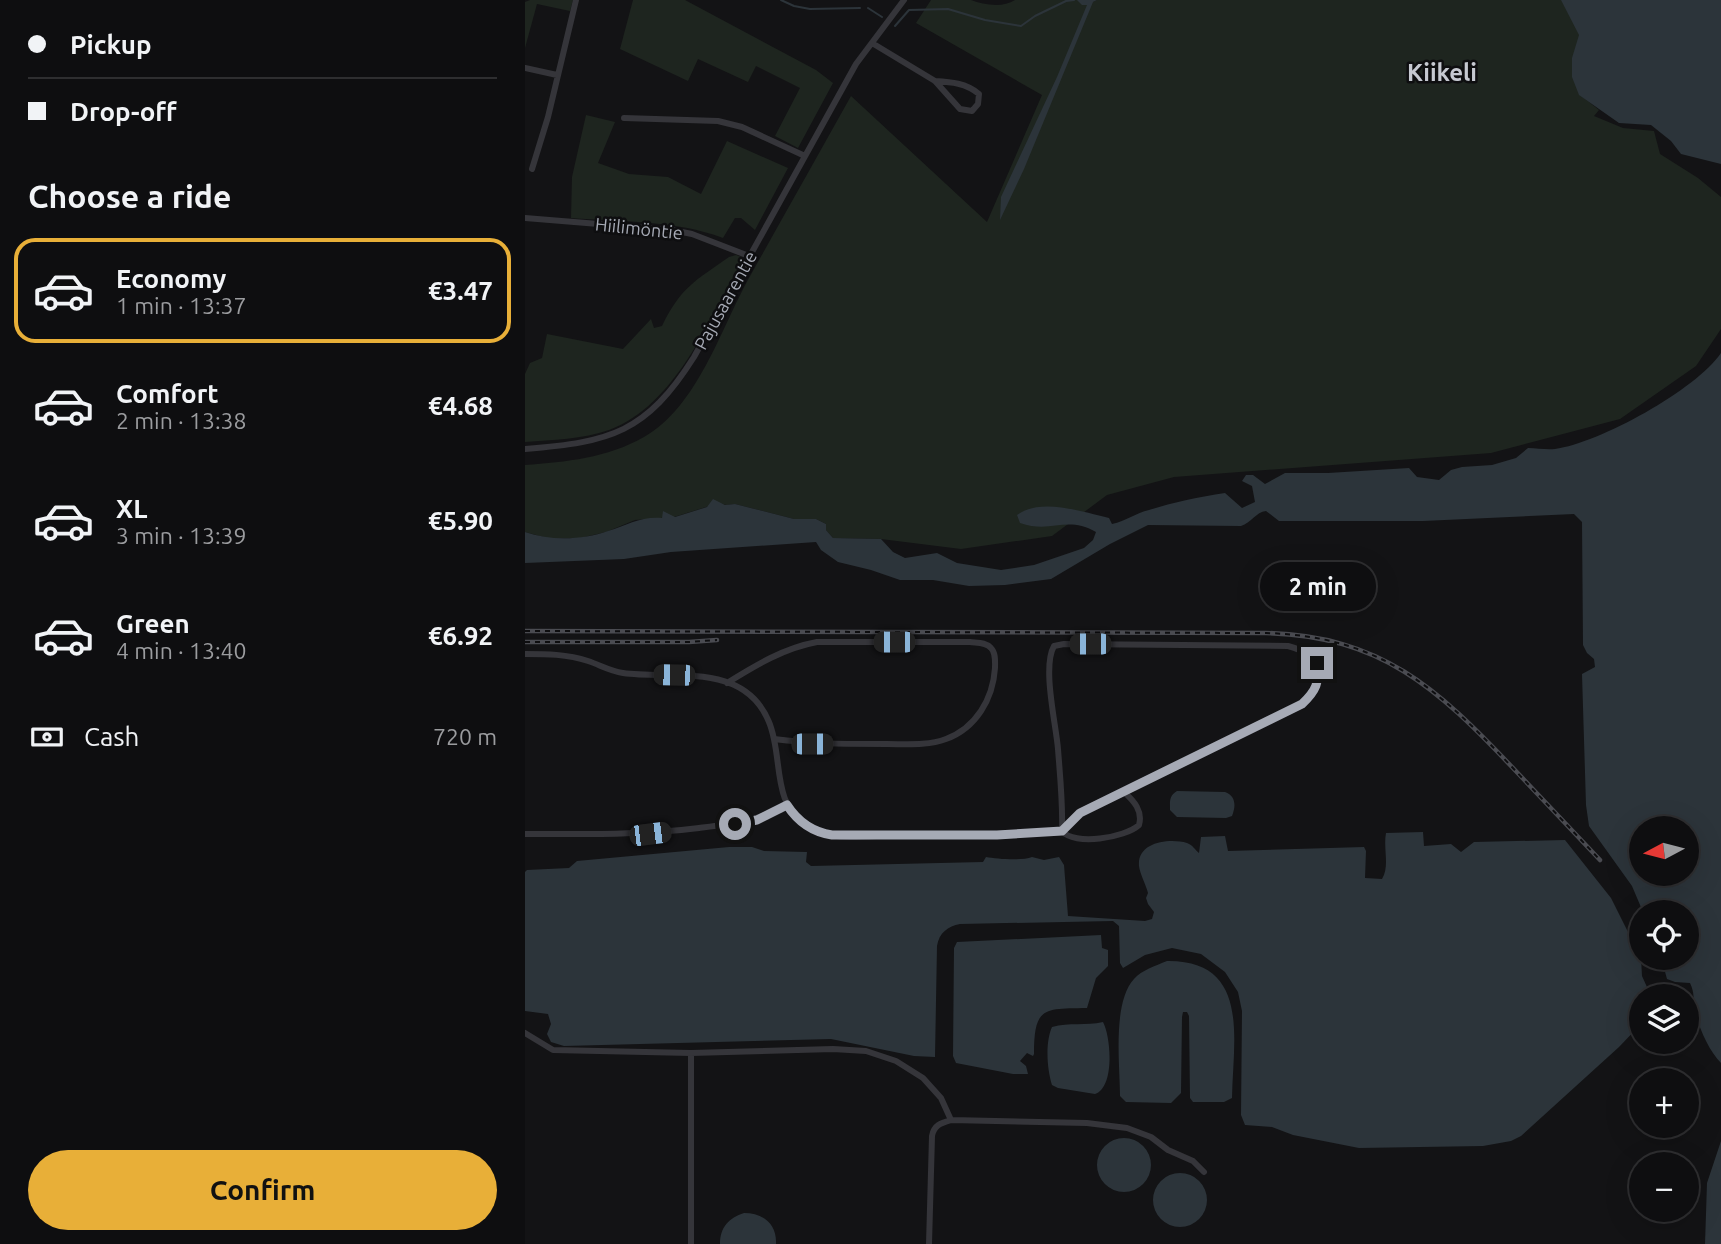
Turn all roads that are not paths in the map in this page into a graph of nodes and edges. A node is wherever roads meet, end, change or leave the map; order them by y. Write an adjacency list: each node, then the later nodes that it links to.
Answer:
1 (576, 0): 5 (street)
2 (904, 0): 3 (street, Pajusaarentie)
3 (872, 43): 6 (street); 8 (street, Pajusaarentie)
4 (525, 68): 5 (street)
5 (557, 75): 9 (street)
6 (935, 81): 6 (street)
7 (624, 118): 8 (street)
8 (805, 156): 11 (street, Pajusaarentie)
9 (533, 169)
10 (525, 218): 11 (street, Hiilimöntie)
11 (749, 256): 12 (street, Pajusaarentie)
12 (525, 449)
13 (525, 654): 14 (street)
14 (727, 682): 15 (street); 15 (street)
15 (774, 739): 17 (street)
16 (1123, 792): 18 (street); 18 (street); 18 (street)
17 (787, 805): 18 (street); 19 (street)
18 (1062, 831)
19 (525, 834)
20 (525, 1033): 21 (street)
21 (691, 1052): 22 (street); 24 (street)
22 (951, 1120): 23 (street); 25 (street)
23 (1203, 1171)
24 (691, 1244)
25 (929, 1244)

